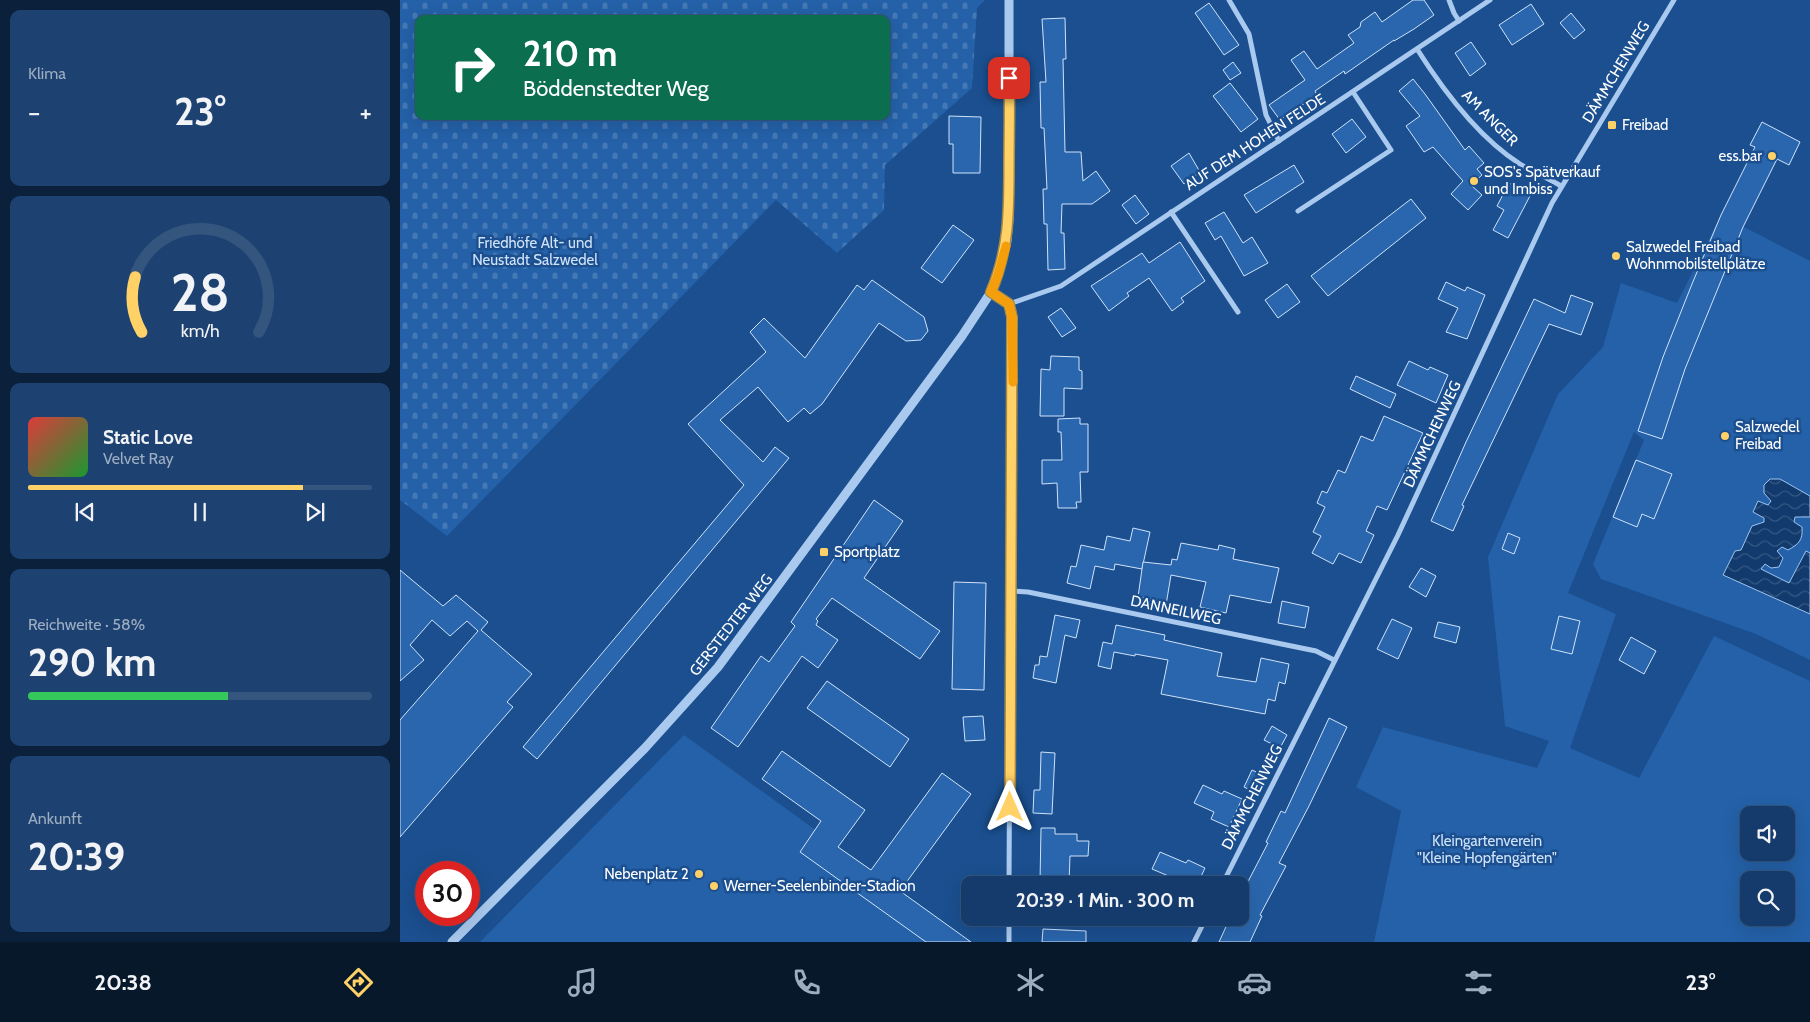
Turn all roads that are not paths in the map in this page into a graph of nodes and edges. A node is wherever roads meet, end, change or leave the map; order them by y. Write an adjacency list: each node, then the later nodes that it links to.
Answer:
1 (1009, 0): 13 (street, GERSTEDTER WEG)
2 (1229, 0): 9 (street)
3 (1449, 0): 6 (street)
4 (1490, 0): 6 (street, AUF DEM HOHEN FELDE)
5 (1674, 0): 10 (street, DÄMMCHENWEG)
6 (1459, 21): 7 (street, AUF DEM HOHEN FELDE)
7 (1417, 49): 8 (street, AUF DEM HOHEN FELDE); 10 (street, AM ANGER)
8 (1352, 92): 9 (street, AUF DEM HOHEN FELDE); 11 (street)
9 (1279, 141): 12 (street, AUF DEM HOHEN FELDE)
10 (1561, 186): 17 (street, DÄMMCHENWEG)
11 (1298, 211)
12 (1171, 212): 14 (street, AUF DEM HOHEN FELDE); 15 (street)
13 (991, 292): 14 (street); 22 (street, GERSTEDTER WEG)
14 (1009, 304): 16 (street)
15 (1238, 312)
16 (1012, 591): 17 (street, DANNEILWEG); 18 (street)
17 (1334, 660): 19 (street, DÄMMCHENWEG)
18 (1009, 876)
19 (1226, 876)
20 (1009, 926): 23 (street)
21 (1202, 926): 24 (street)
22 (452, 942)
23 (1009, 942)
24 (1194, 942)

